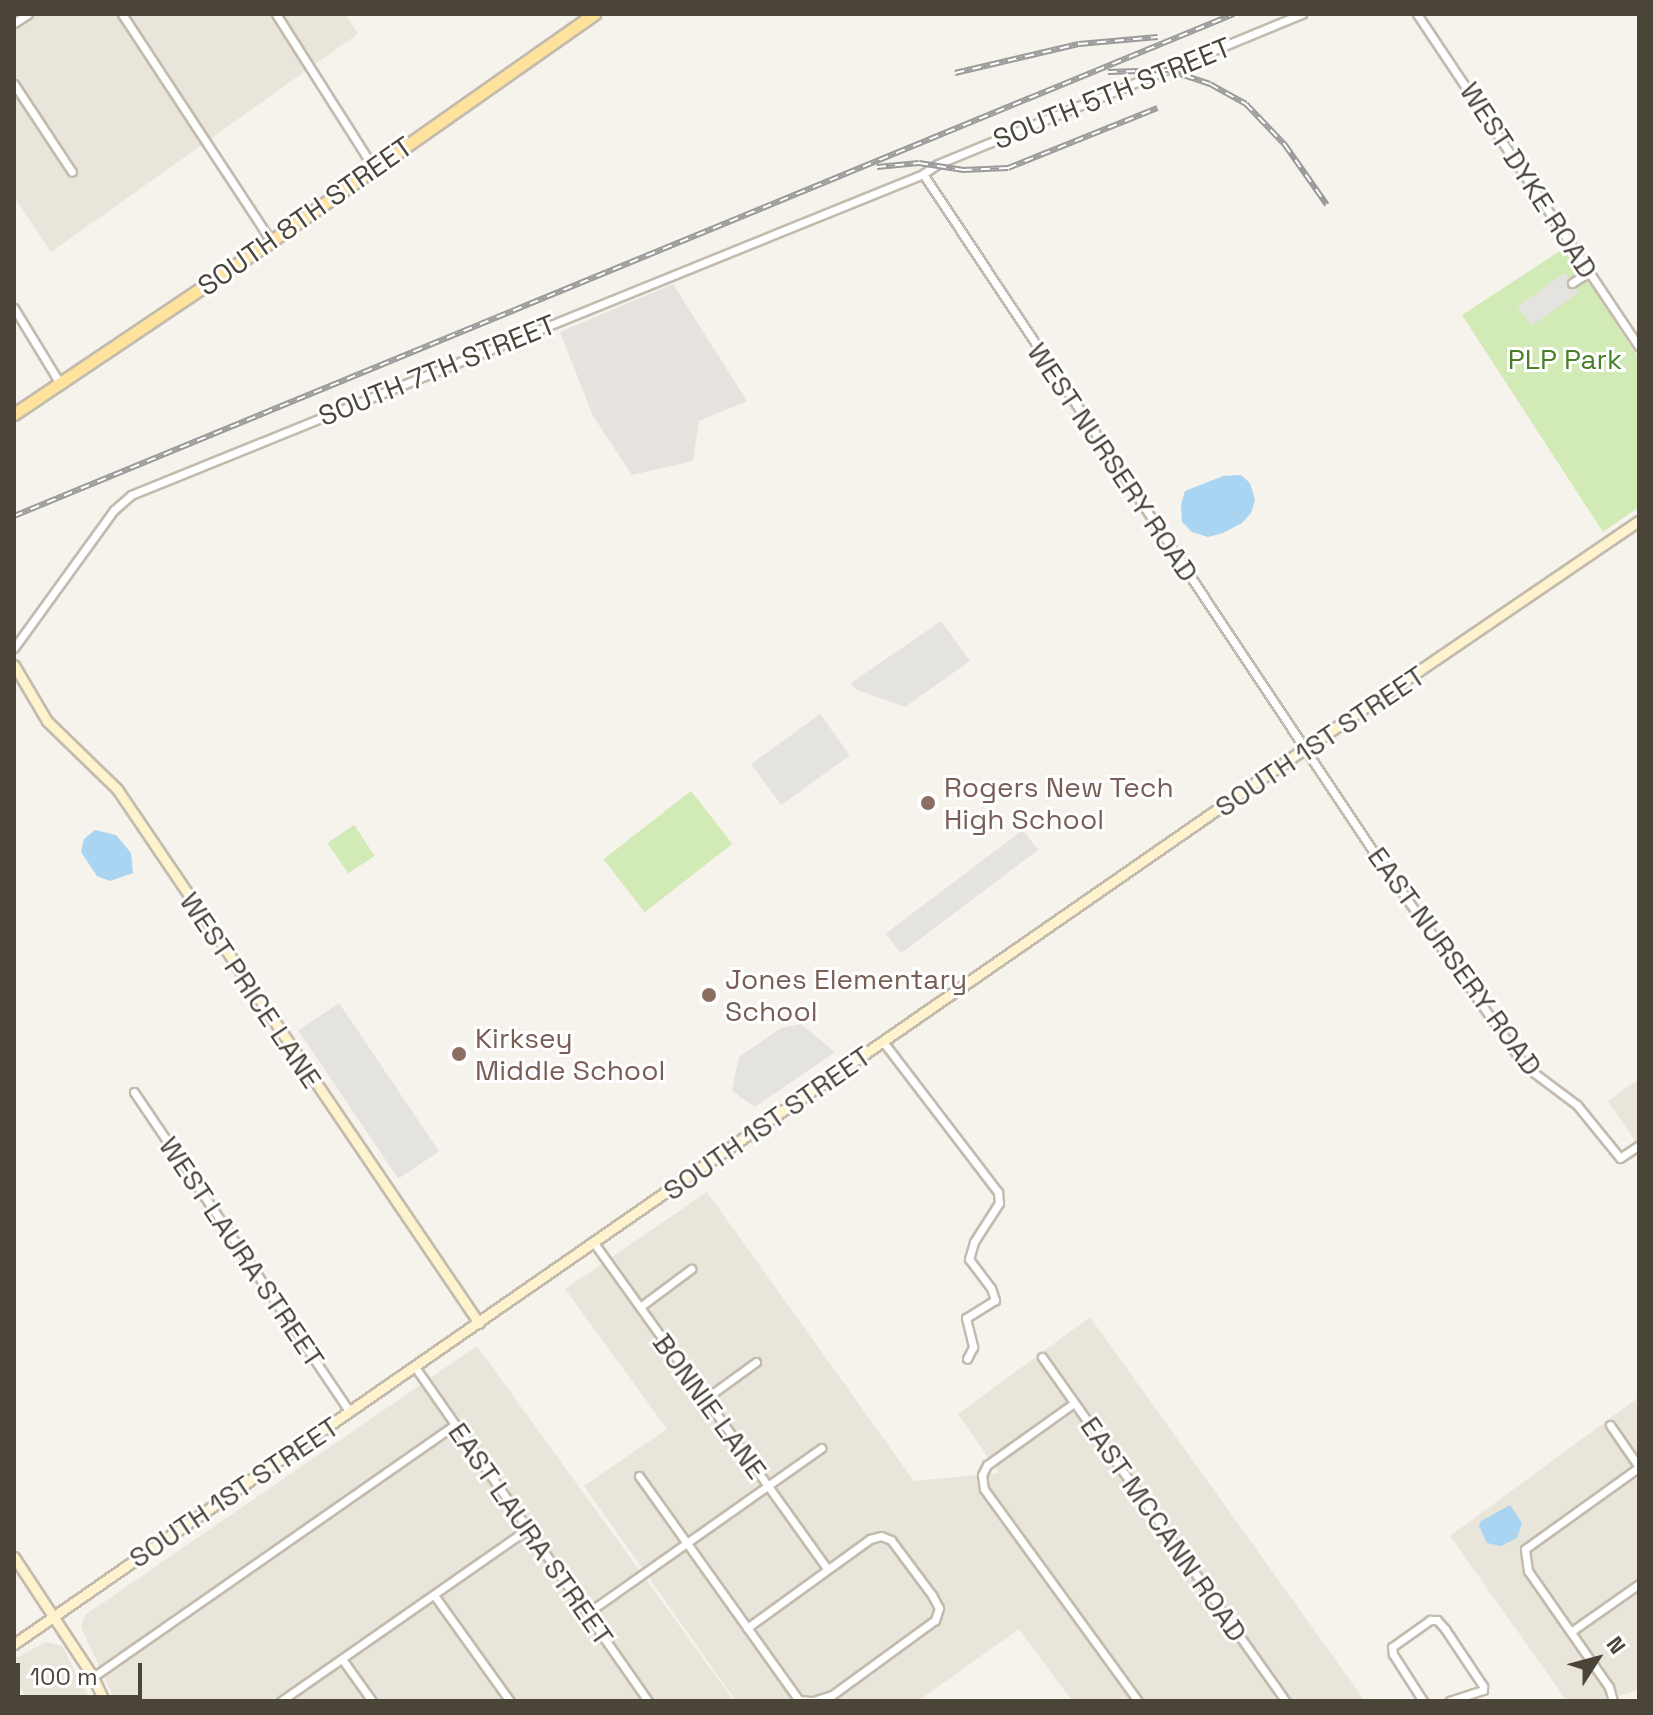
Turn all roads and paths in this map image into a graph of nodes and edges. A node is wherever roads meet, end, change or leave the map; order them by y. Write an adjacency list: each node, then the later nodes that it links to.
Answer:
1 (28, 14): 7 (street)
2 (122, 14): 12 (street)
3 (276, 14): 9 (street)
4 (594, 14): 9 (main road, SOUTH 8TH STREET)
5 (1302, 14): 11 (street, SOUTH 5TH STREET)
6 (1417, 14): 13 (street, WEST DYKE ROAD)
7 (14, 23)
8 (14, 84): 10 (street)
9 (373, 167): 12 (main road, SOUTH 8TH STREET)
10 (72, 172)
11 (923, 174): 20 (street, SOUTH 7TH STREET); 22 (street, WEST NURSERY ROAD)
12 (271, 241): 17 (main road, SOUTH 8TH STREET)
13 (1589, 272): 14 (street); 16 (street, WEST DYKE ROAD)
14 (1572, 283)
15 (14, 308): 17 (street)
16 (1639, 347)
17 (61, 385): 18 (main road, SOUTH 8TH STREET)
18 (14, 414)
19 (1639, 521): 22 (main road, SOUTH 1ST STREET)
20 (14, 648)
21 (14, 665): 29 (main road, WEST PRICE LANE)
22 (1306, 748): 23 (main road, SOUTH 1ST STREET); 25 (street, EAST NURSERY ROAD)
23 (884, 1043): 26 (main road, SOUTH 1ST STREET); 31 (street)
24 (134, 1092): 36 (street, WEST LAURA STREET)
25 (1639, 1145)
26 (594, 1243): 28 (street, BONNIE LANE); 29 (main road, SOUTH 1ST STREET)
27 (691, 1269): 28 (street)
28 (640, 1307): 34 (street, BONNIE LANE)
29 (479, 1323): 33 (main road, SOUTH 1ST STREET)
30 (1042, 1357): 35 (street, EAST MCCANN ROAD)
31 (967, 1359)
32 (756, 1362): 34 (street)
33 (415, 1367): 36 (main road, SOUTH 1ST STREET); 37 (street, EAST LAURA STREET)
34 (705, 1399): 42 (street, BONNIE LANE)
35 (1074, 1403): 62 (street); 63 (street, EAST MCCANN ROAD)
36 (350, 1412): 50 (main road, SOUTH 1ST STREET)
37 (454, 1425): 43 (street, EAST LAURA STREET); 55 (street)
38 (1610, 1425): 40 (street)
39 (821, 1448): 42 (street)
40 (1639, 1467): 52 (street)
41 (639, 1476): 44 (street)
42 (767, 1485): 44 (street); 46 (street, BONNIE LANE)
43 (526, 1530): 48 (street); 49 (street, EAST LAURA STREET)
44 (686, 1543): 49 (street); 51 (street)
45 (14, 1557): 50 (main road)
46 (827, 1569): 51 (street); 61 (street)
47 (1639, 1584): 52 (street)
48 (434, 1595): 54 (street); 59 (street)
49 (586, 1614): 60 (street, EAST LAURA STREET)
50 (55, 1616): 53 (main road, SOUTH 1ST STREET); 55 (main road)
51 (747, 1628): 61 (street)
52 (1572, 1631): 66 (street)
53 (14, 1644)
54 (342, 1659): 57 (street); 58 (street)
55 (93, 1677): 56 (main road)
56 (104, 1701)
57 (281, 1701)
58 (372, 1701)
59 (510, 1701)
60 (648, 1701)
61 (812, 1701)
62 (1138, 1701)
63 (1286, 1701)
64 (1423, 1701): 65 (street)
65 (1450, 1701)
66 (1613, 1701)

